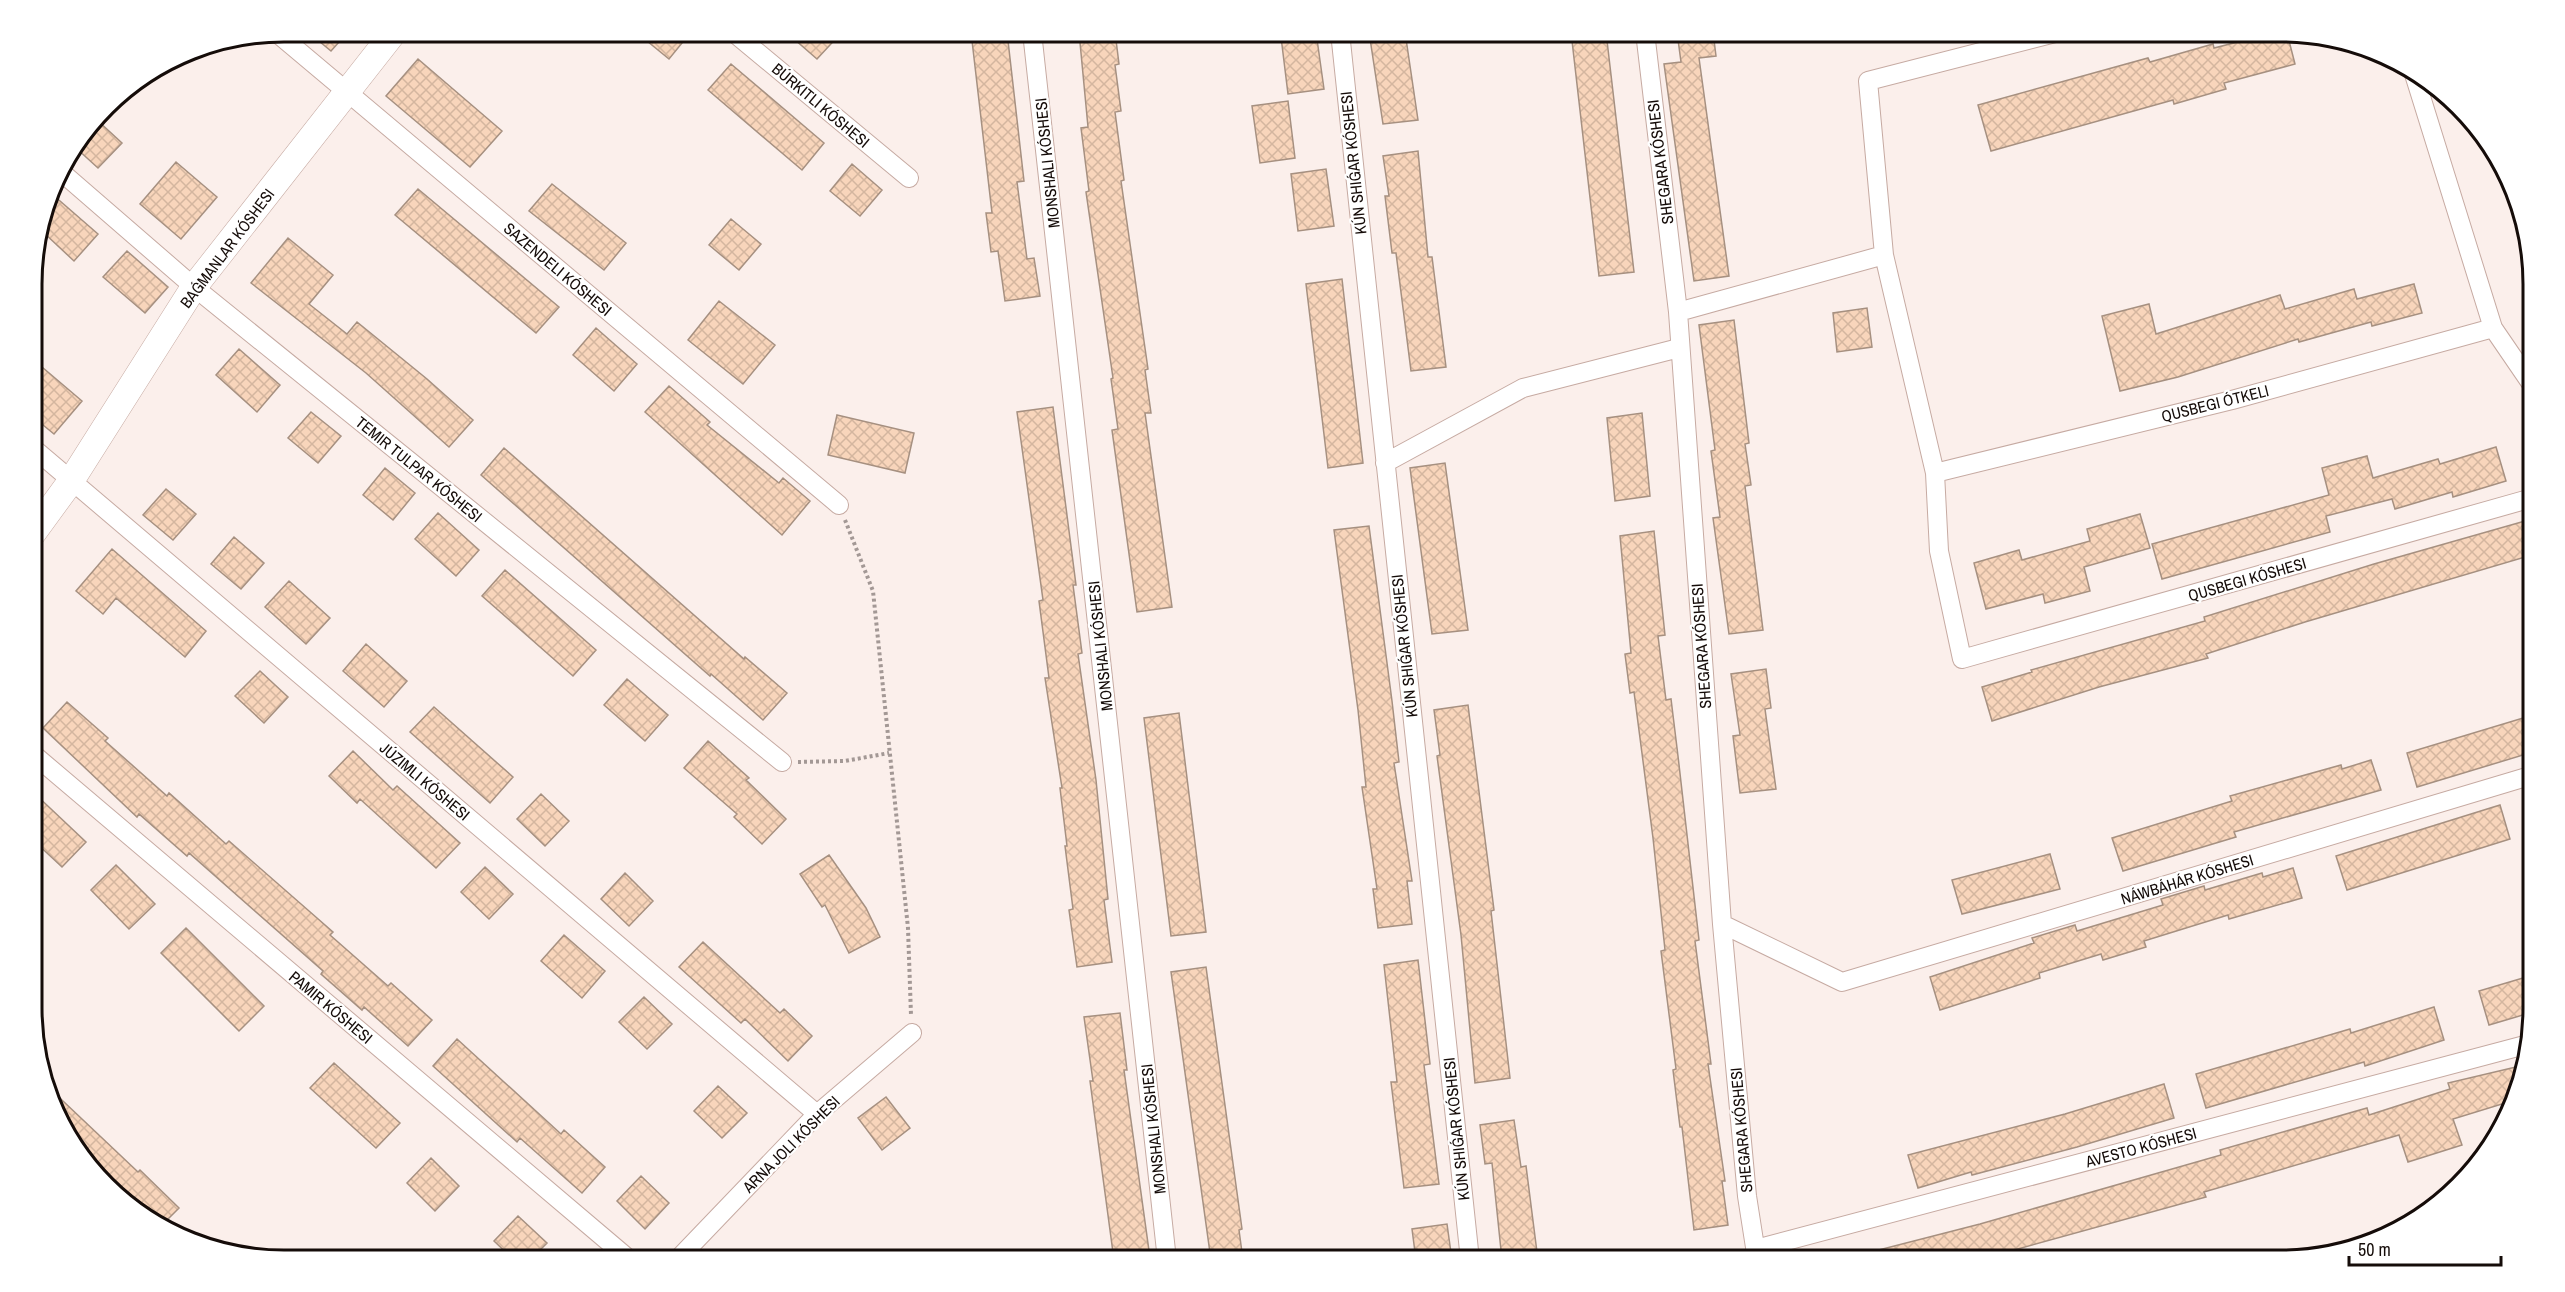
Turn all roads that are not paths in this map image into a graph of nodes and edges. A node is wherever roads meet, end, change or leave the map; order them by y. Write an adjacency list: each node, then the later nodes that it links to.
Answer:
1 (288, 42): 9 (street, SAZENDELI KÓSHESI)
2 (386, 42): 9 (street, BAǴMANLAR KÓSHESI)
3 (745, 42): 11 (street, BÚRKITLI KÓSHESI)
4 (1033, 42): 34 (street)
5 (1341, 42): 19 (street)
6 (1646, 42): 14 (street, SHEGARA KÓSHESI)
7 (2020, 42): 12 (street)
8 (2417, 84): 15 (street)
9 (348, 93): 13 (street, BAǴMANLAR KÓSHESI); 23 (street, SAZENDELI KÓSHESI)
10 (67, 177): 13 (street, TEMIR TULPAR KÓSHESI)
11 (909, 178)
12 (1884, 255): 14 (street); 20 (street)
13 (194, 287): 21 (street, BAǴMANLAR KÓSHESI); 26 (street, TEMIR TULPAR KÓSHESI)
14 (1678, 312): 16 (street, SHEGARA KÓSHESI)
15 (2493, 328): 17 (street); 20 (street, QUSBEGI ÓTKELI)
16 (1679, 348): 19 (street); 28 (street, SHEGARA KÓSHESI)
17 (2523, 372)
18 (42, 456): 21 (street, JÚZIMLI KÓSHESI)
19 (1385, 463): 35 (street)
20 (1935, 473): 22 (street, QUSBEGI KÓSHESI)
21 (71, 482): 24 (street, BAǴMANLAR KÓSHESI); 31 (street, JÚZIMLI KÓSHESI)
22 (2523, 501)
23 (839, 505)
24 (42, 521)
25 (42, 762): 32 (street, PAMIR KÓSHESI)
26 (782, 762)
27 (2523, 779): 28 (street, NÁWBÁHÁR KÓSHESI)
28 (1722, 924): 36 (street, SHEGARA KÓSHESI)
29 (912, 1033): 31 (street)
30 (2520, 1046): 37 (street, AVESTO KÓSHESI)
31 (818, 1114): 33 (street)
32 (618, 1250)
33 (687, 1250)
34 (1166, 1250)
35 (1469, 1250)
36 (1755, 1250)
37 (1771, 1250)

